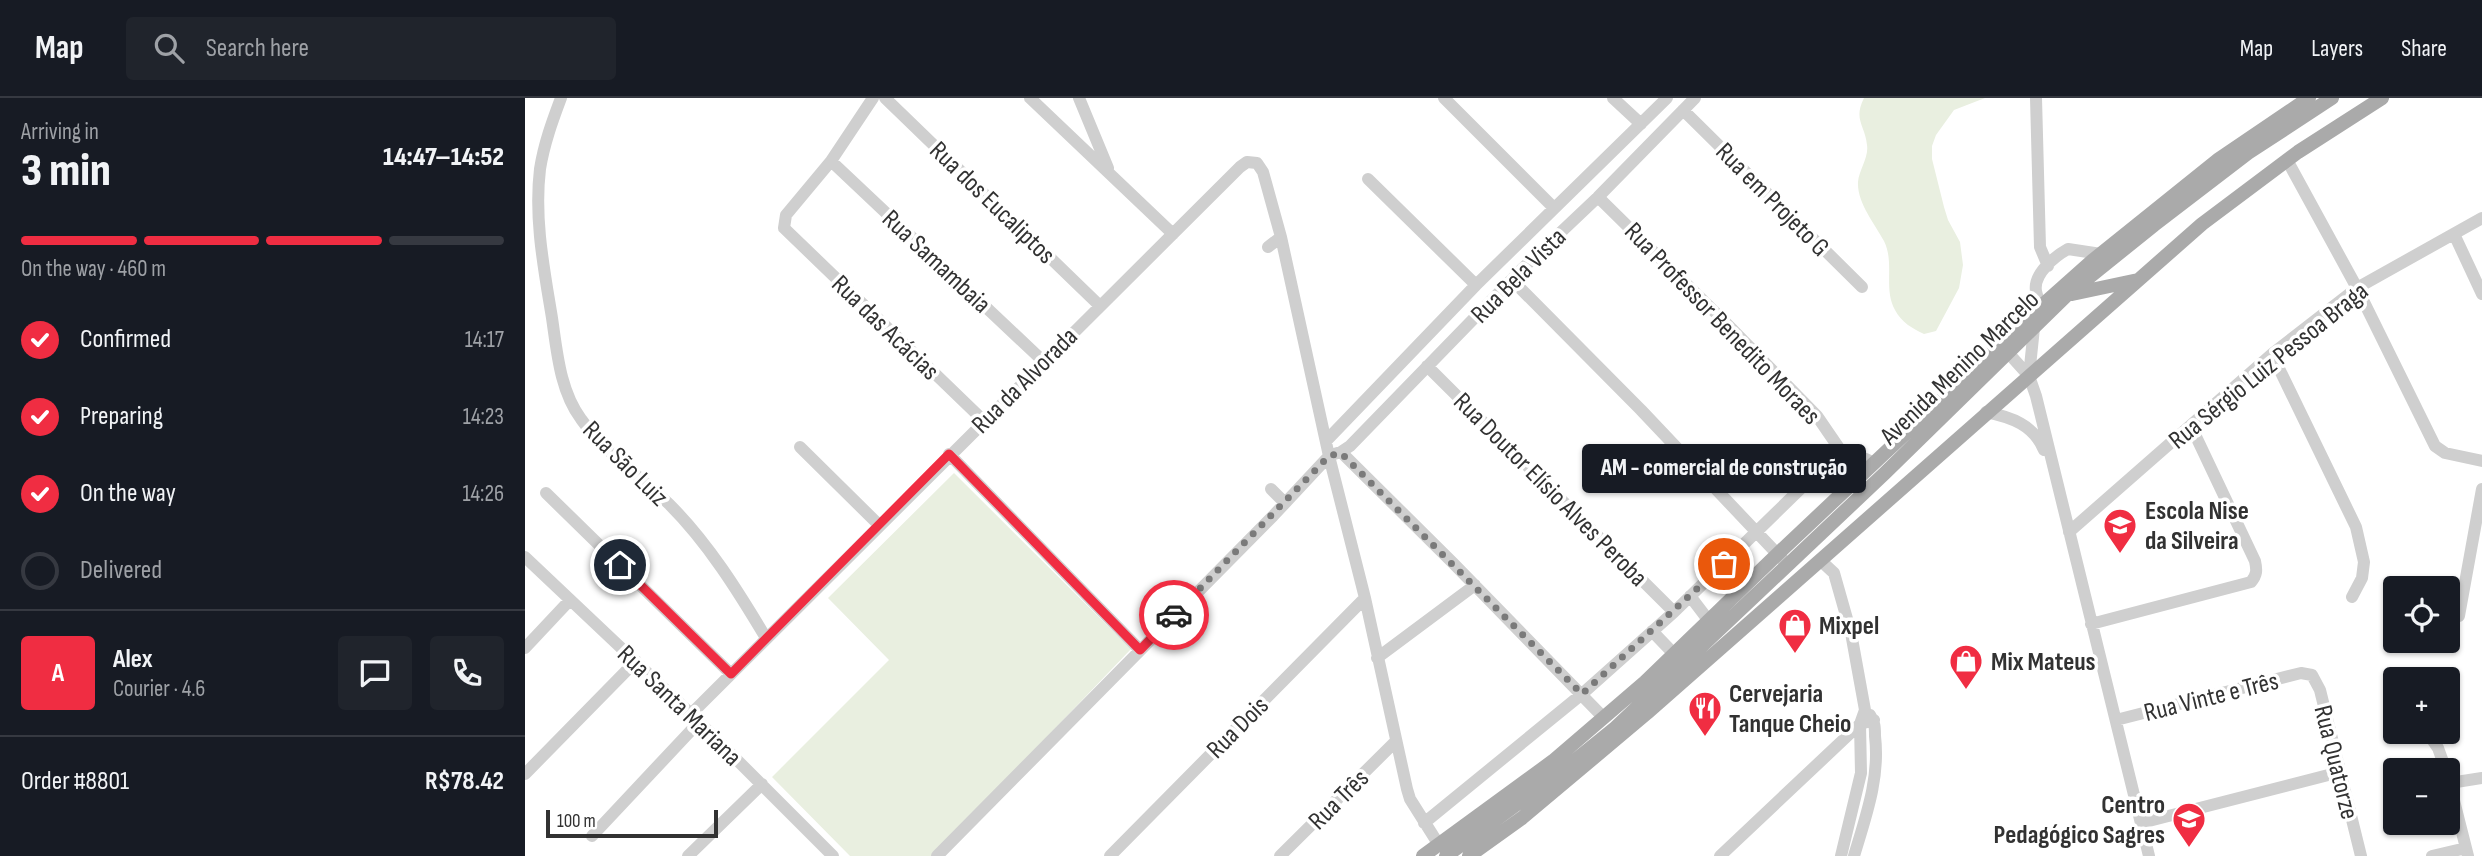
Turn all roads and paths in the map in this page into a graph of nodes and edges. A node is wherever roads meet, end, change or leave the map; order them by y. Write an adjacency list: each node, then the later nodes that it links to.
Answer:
1 (561, 98): 78 (street, Rua São Luiz)
2 (873, 98): 16 (street)
3 (885, 98): 37 (street, Rua dos Eucaliptos)
4 (1030, 98): 17 (street)
5 (1079, 98): 17 (street)
6 (1444, 98): 20 (street)
7 (1613, 98): 14 (street)
8 (1667, 98): 14 (street, Rua Bela Vista)
9 (2036, 98): 28 (street)
10 (2309, 98): 27 (main road, Avenida Menino Marcelo)
11 (2332, 98): 36 (main road, Avenida Menino Marcelo)
12 (2382, 98): 15 (main road)
13 (1690, 102): 19 (street, Rua Bela Vista); 33 (street, Rua em Projeto G)
14 (1641, 124): 20 (street, Rua Bela Vista)
15 (2287, 160): 31 (main road); 34 (street)
16 (831, 161): 42 (street, Rua Samambaia); 46 (street, Rua das Acácias)
17 (1111, 175): 22 (street)
18 (1368, 179): 32 (street)
19 (1598, 197): 29 (street, Rua Bela Vista); 52 (street, Rua Professor Benedito Moraes)
20 (1554, 208): 26 (street, Rua Bela Vista)
21 (2482, 218): 23 (street, Rua Sérgio Luiz Pessoa Braga)
22 (1173, 234): 24 (street, Rua da Alvorada); 37 (street, Rua da Alvorada)
23 (2453, 234): 34 (street, Rua Sérgio Luiz Pessoa Braga); 35 (street)
24 (1282, 237): 25 (street); 48 (street)
25 (1268, 247)
26 (1508, 253): 29 (street); 32 (street, Rua Bela Vista)
27 (2101, 254): 28 (street); 38 (main road, Avenida Menino Marcelo)
28 (2048, 266): 38 (street)
29 (1523, 268): 30 (street, Rua Bela Vista)
30 (1511, 280): 43 (street, Rua Bela Vista); 63 (street)
31 (2139, 280): 36 (main road); 44 (main road)
32 (1476, 285): 48 (street, Rua Bela Vista)
33 (1862, 287)
34 (2357, 288): 41 (street, Rua Sérgio Luiz Pessoa Braga); 53 (street)
35 (2482, 294)
36 (2067, 295): 38 (main road, Avenida Menino Marcelo)
37 (1100, 306): 42 (street, Rua da Alvorada)
38 (2044, 311): 39 (main road, Avenida Menino Marcelo); 40 (main road, Avenida Menino Marcelo)
39 (2034, 328): 40 (main road, Avenida Menino Marcelo); 44 (street)
40 (2004, 348): 44 (street); 54 (main road, Avenida Menino Marcelo); 62 (main road, Avenida Menino Marcelo)
41 (2272, 354): 47 (street, Rua Sérgio Luiz Pessoa Braga); 70 (street)
42 (1043, 361): 46 (street, Rua da Alvorada)
43 (1427, 366): 51 (street, Rua Bela Vista); 74 (street, Rua Doutor Elísio Alves Peroba)
44 (2029, 376): 45 (main road); 55 (street)
45 (1986, 412): 55 (street); 60 (main road)
46 (984, 421): 50 (street, Rua da Alvorada)
47 (2191, 426): 64 (street, Rua Sérgio Luiz Pessoa Braga); 76 (street)
48 (1326, 441): 51 (street)
49 (800, 447): 61 (street)
50 (949, 454): 61 (street, Rua da Alvorada); 80 (street)
51 (1335, 454): 59 (street, Rua Bela Vista); 68 (street); 71 (street)
52 (1843, 454): 54 (street); 63 (street)
53 (2482, 461)
54 (1874, 463): 66 (main road, Avenida Menino Marcelo)
55 (2057, 487): 64 (street)
56 (1271, 489): 59 (street)
57 (2482, 489): 73 (street)
58 (546, 493): 85 (street)
59 (1285, 503): 80 (street, Rua Bela Vista)
60 (1887, 504): 62 (main road); 67 (main road)
61 (879, 524): 78 (street, Rua da Alvorada)
62 (1828, 525): 66 (main road, Avenida Menino Marcelo)
63 (1758, 531): 66 (street); 69 (street)
64 (2069, 532): 76 (street)
65 (525, 557): 72 (street, Rua Santa Mariana)
66 (1786, 558): 67 (main road); 75 (main road, Avenida Menino Marcelo); 105 (main road, Avenida Menino Marcelo)
67 (1820, 560): 87 (street); 104 (main road)
68 (1475, 585): 82 (street); 86 (street)
69 (1690, 596): 74 (street); 75 (street)
70 (2352, 597)
71 (1365, 598): 82 (street); 113 (street, Rua Dois)
72 (570, 600): 79 (street); 83 (street, Rua Santa Mariana)
73 (2460, 610)
74 (1674, 611): 77 (street)
75 (1709, 621): 81 (main road, Avenida Menino Marcelo)
76 (2091, 624): 91 (street)
77 (1652, 631): 81 (street); 86 (street)
78 (766, 638): 85 (street, Rua da Alvorada)
79 (525, 649)
80 (1140, 650): 112 (street, Rua Bela Vista)
81 (1674, 654): 89 (main road, Avenida Menino Marcelo)
82 (1377, 658): 93 (street)
83 (636, 661): 88 (street, Rua Santa Mariana); 96 (street)
84 (2306, 672): 91 (street, Rua Vinte e Três); 97 (street, Rua Quatorze)
85 (731, 674): 88 (street, Rua da Alvorada)
86 (1582, 694): 89 (street); 101 (street)
87 (1865, 710): 90 (street); 92 (street)
88 (695, 718): 100 (street, Rua Santa Mariana); 106 (street, Rua da Alvorada)
89 (1604, 718): 107 (main road, Avenida Menino Marcelo)
90 (1874, 720): 92 (street); 94 (street)
91 (2116, 720): 102 (street)
92 (1860, 724): 95 (street); 117 (street)
93 (1396, 741): 101 (street); 114 (street, Rua Três)
94 (1877, 754): 95 (street); 119 (street)
95 (1862, 756): 118 (street)
96 (526, 772)
97 (2340, 772): 102 (street); 121 (street, Rua Quatorze)
98 (2460, 777): 99 (street)
99 (2482, 778)
100 (762, 784): 108 (street, Rua Santa Mariana); 110 (street)
101 (1424, 823): 107 (street)
102 (2141, 823): 120 (street)
103 (2460, 824): 109 (street)
104 (1510, 827): 105 (main road); 116 (main road)
105 (1481, 830): 107 (main road, Avenida Menino Marcelo)
106 (592, 836)
107 (1442, 850): 115 (main road, Avenida Menino Marcelo)
108 (818, 851): 111 (street, Rua Santa Mariana)
109 (2467, 852): 122 (street)
110 (688, 856)
111 (833, 856)
112 (937, 856)
113 (1109, 856)
114 (1280, 856)
115 (1423, 856)
116 (1469, 856)
117 (1720, 856)
118 (1841, 856)
119 (1854, 856)
120 (2149, 856)
121 (2361, 856)
122 (2431, 856)

